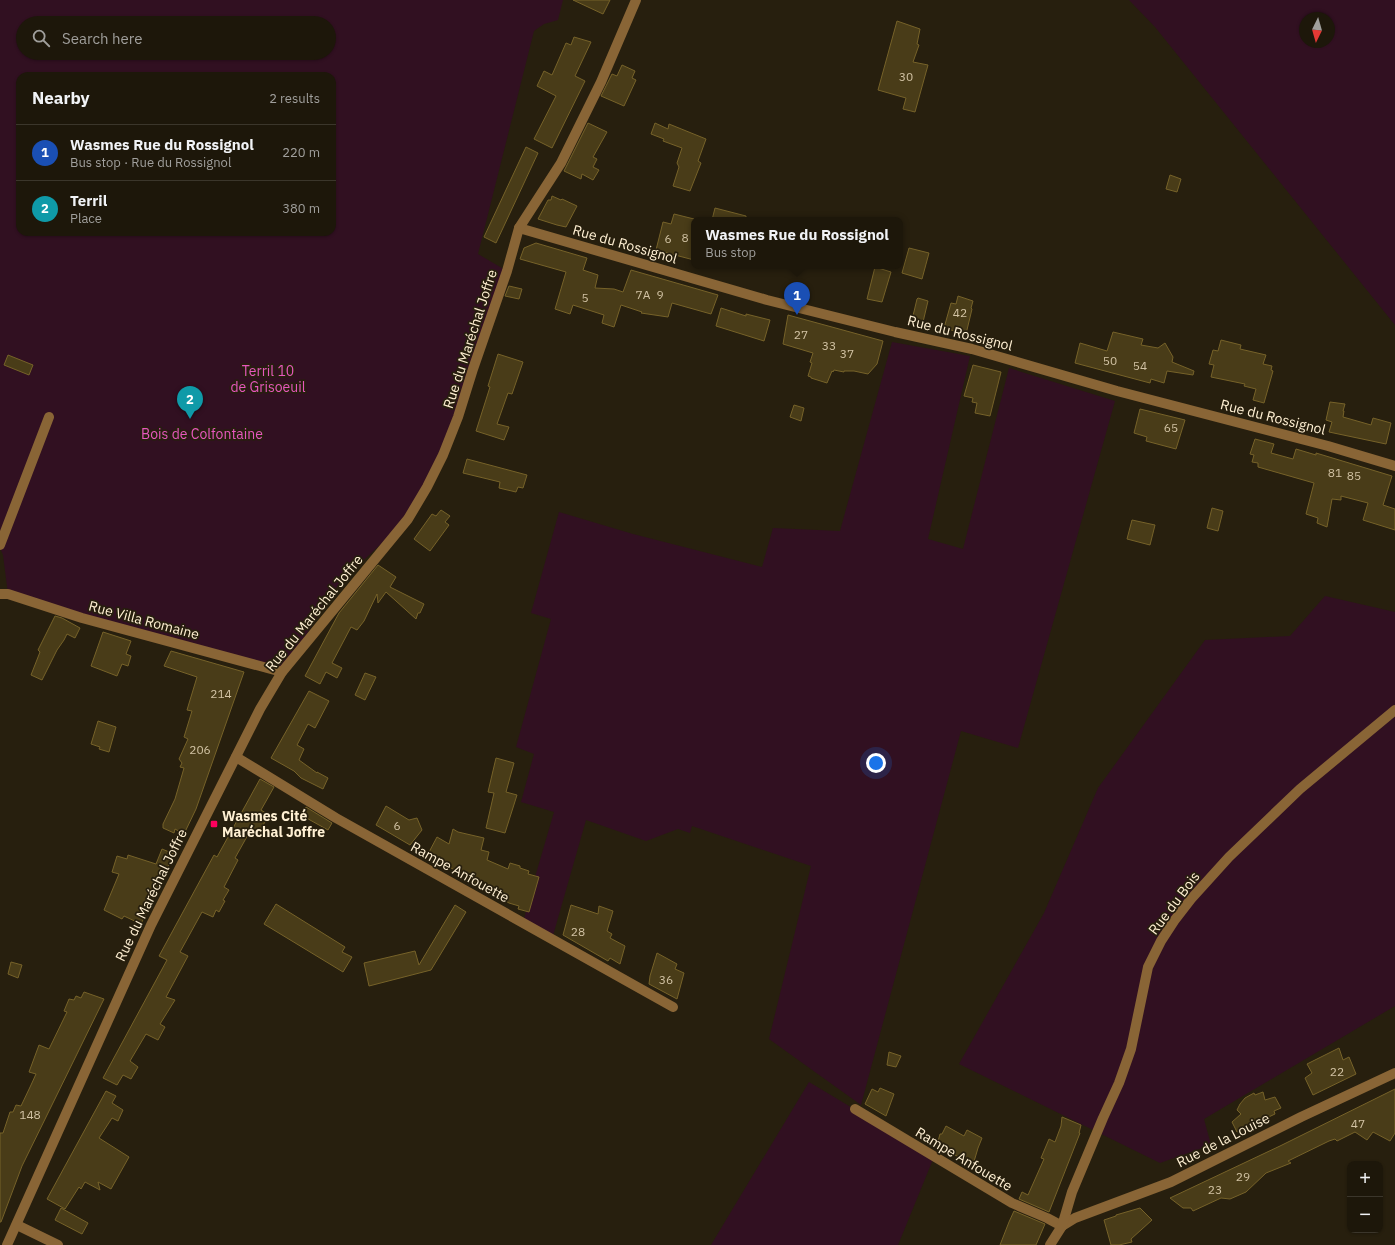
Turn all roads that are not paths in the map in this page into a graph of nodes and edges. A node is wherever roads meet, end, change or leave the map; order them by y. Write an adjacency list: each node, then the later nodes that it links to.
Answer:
1 (636, 0): 2 (street, Rue du Maréchal Joffre)
2 (519, 228): 4 (street, Rue du Rossignol); 7 (street, Rue du Maréchal Joffre)
3 (49, 417): 5 (street)
4 (1395, 466)
5 (0, 545)
6 (0, 594): 7 (street, Rue Villa Romaine)
7 (282, 672): 9 (street, Rue du Maréchal Joffre)
8 (1395, 710): 14 (street, Rue du Bois)
9 (236, 757): 10 (street, Rampe Anfouette); 13 (street, Rue du Maréchal Joffre)
10 (673, 1007)
11 (1395, 1073): 14 (street, Rue de la Louise)
12 (854, 1110): 14 (street, Rampe Anfouette)
13 (17, 1225): 15 (street, Rue du Maréchal Joffre); 16 (street)
14 (1062, 1226): 17 (street, Rue du Bois)
15 (7, 1245)
16 (58, 1245)
17 (1050, 1245)

